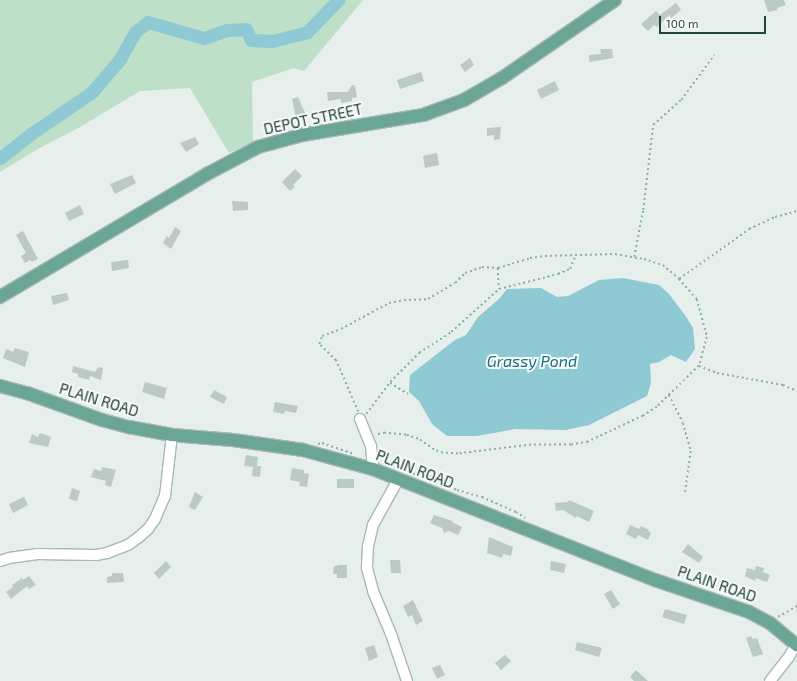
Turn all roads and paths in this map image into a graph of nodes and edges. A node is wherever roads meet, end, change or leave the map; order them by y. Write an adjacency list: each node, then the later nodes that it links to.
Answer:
1 (615, 0): 9 (main road, DEPOT STREET)
2 (714, 55): 5 (path)
3 (797, 211): 7 (path)
4 (575, 256): 5 (path); 6 (path); 8 (path)
5 (634, 257): 7 (path)
6 (498, 268): 8 (path); 16 (path)
7 (679, 279): 10 (path)
8 (499, 290): 11 (path)
9 (0, 297)
10 (699, 366): 13 (path); 15 (path)
11 (390, 383): 14 (path); 16 (path)
12 (0, 386): 18 (main road, PLAIN ROAD)
13 (797, 391)
14 (408, 394)
15 (669, 395): 17 (path); 21 (path)
16 (360, 419): 17 (street)
17 (366, 434): 19 (street)
18 (172, 435): 19 (main road, PLAIN ROAD); 22 (street)
19 (373, 469): 20 (main road, PLAIN ROAD)
20 (399, 478): 24 (main road, PLAIN ROAD); 26 (street)
21 (684, 495)
22 (0, 561)
23 (797, 606): 24 (path)
24 (770, 623): 25 (main road, PLAIN ROAD)
25 (796, 645): 27 (street)
26 (407, 681)
27 (770, 681)

